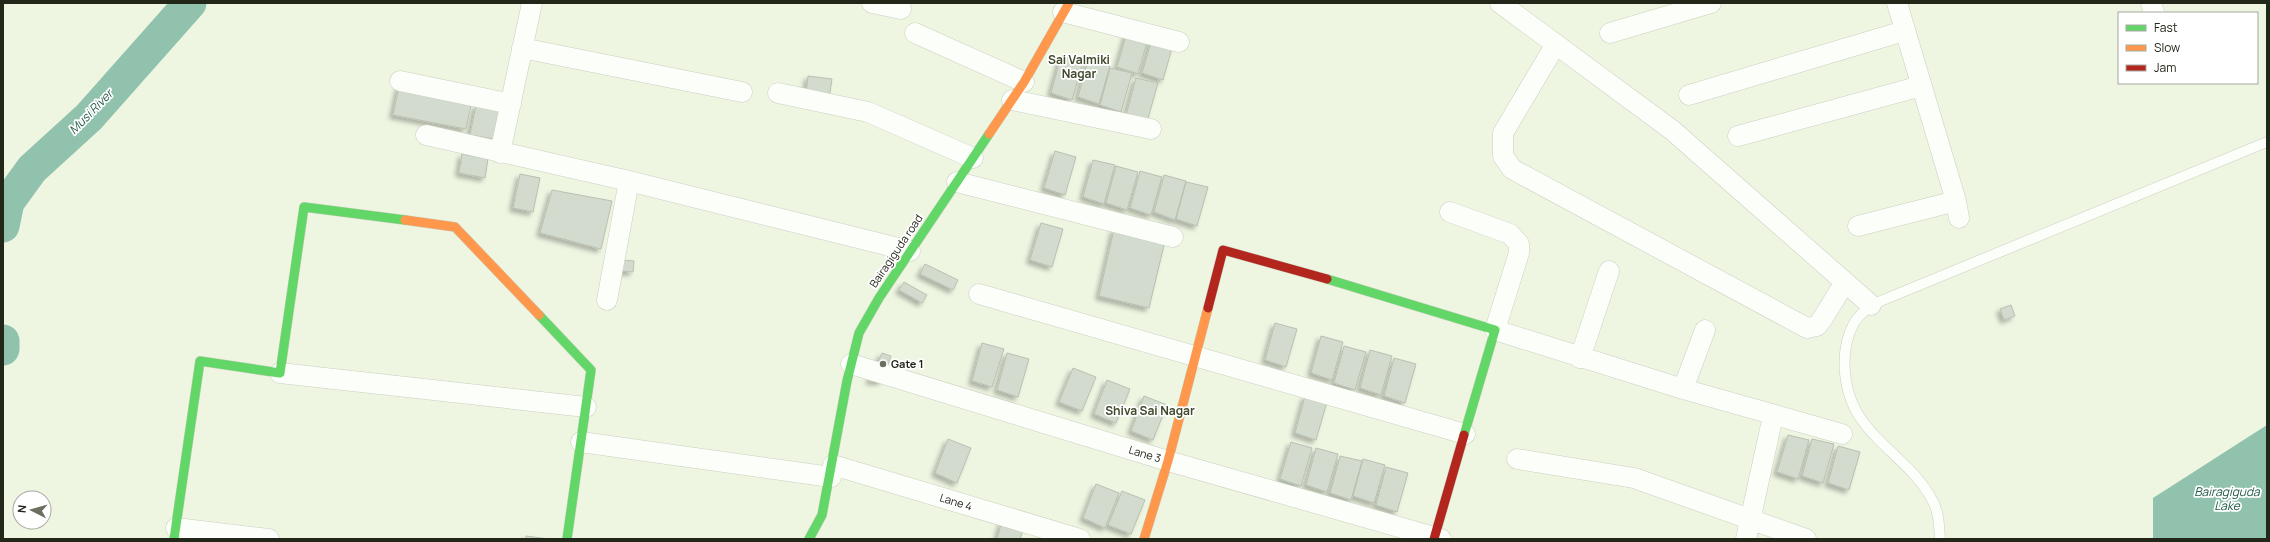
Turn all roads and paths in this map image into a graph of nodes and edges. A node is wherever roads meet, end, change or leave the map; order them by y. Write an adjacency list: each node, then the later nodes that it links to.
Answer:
1 (532, 3): 13 (street)
2 (872, 3): 7 (street)
3 (1500, 3): 12 (street)
4 (1711, 3): 10 (street)
5 (1897, 3): 8 (street)
6 (1066, 8): 11 (street); 15 (street, Bairagiguda road)
7 (901, 9)
8 (1904, 31): 16 (street); 19 (street)
9 (915, 33): 15 (street)
10 (1610, 33)
11 (1179, 42)
12 (1556, 44): 35 (street); 35 (street)
13 (522, 48): 17 (street); 21 (street)
14 (400, 80): 21 (street)
15 (1024, 82): 20 (street, Bairagiguda road)
16 (1921, 86): 24 (street); 31 (street)
17 (742, 92)
18 (778, 93): 27 (street)
19 (1689, 95)
20 (1012, 100): 22 (street); 27 (street, Bairagiguda road)
21 (511, 104): 26 (street)
22 (1151, 129)
23 (426, 135): 26 (street)
24 (1738, 136)
25 (2267, 142): 38 (lane)
26 (500, 153): 28 (street)
27 (973, 158): 29 (street, Bairagiguda road)
28 (629, 181): 33 (street); 37 (street)
29 (957, 182): 32 (street); 33 (street, Bairagiguda road)
30 (1450, 212): 39 (street)
31 (1858, 226)
32 (1172, 237)
33 (910, 251): 43 (street, Bairagiguda road)
34 (1609, 271): 42 (street)
35 (1845, 282): 38 (street)
36 (979, 294): 41 (street)
37 (606, 300)
38 (1871, 305): 64 (lane)
39 (1495, 330): 41 (street); 42 (street); 48 (street)
40 (1705, 330): 45 (street)
41 (1195, 357): 48 (street); 52 (street)
42 (1580, 358): 45 (street)
43 (851, 364): 52 (street, Lane 3); 53 (street, Bairagiguda road)
44 (280, 373): 46 (street); 46 (street); 55 (street)
45 (1684, 389): 47 (street)
46 (586, 407): 50 (street)
47 (1773, 416): 49 (street); 54 (street)
48 (1465, 434): 56 (street)
49 (1842, 434)
50 (581, 442): 53 (street, Lane 4); 58 (street)
51 (1517, 459): 54 (street)
52 (1168, 461): 56 (street, Lane 3); 61 (street)
53 (832, 471): 59 (street, Bairagiguda road); 60 (street, Lane 4)
54 (1752, 519): 62 (street); 63 (street)
55 (175, 533): 57 (street)
56 (1436, 538)
57 (269, 539)
58 (567, 539)
59 (809, 539)
60 (1080, 539)
61 (1144, 539)
62 (1746, 539)
63 (1806, 539)
64 (1940, 539)

